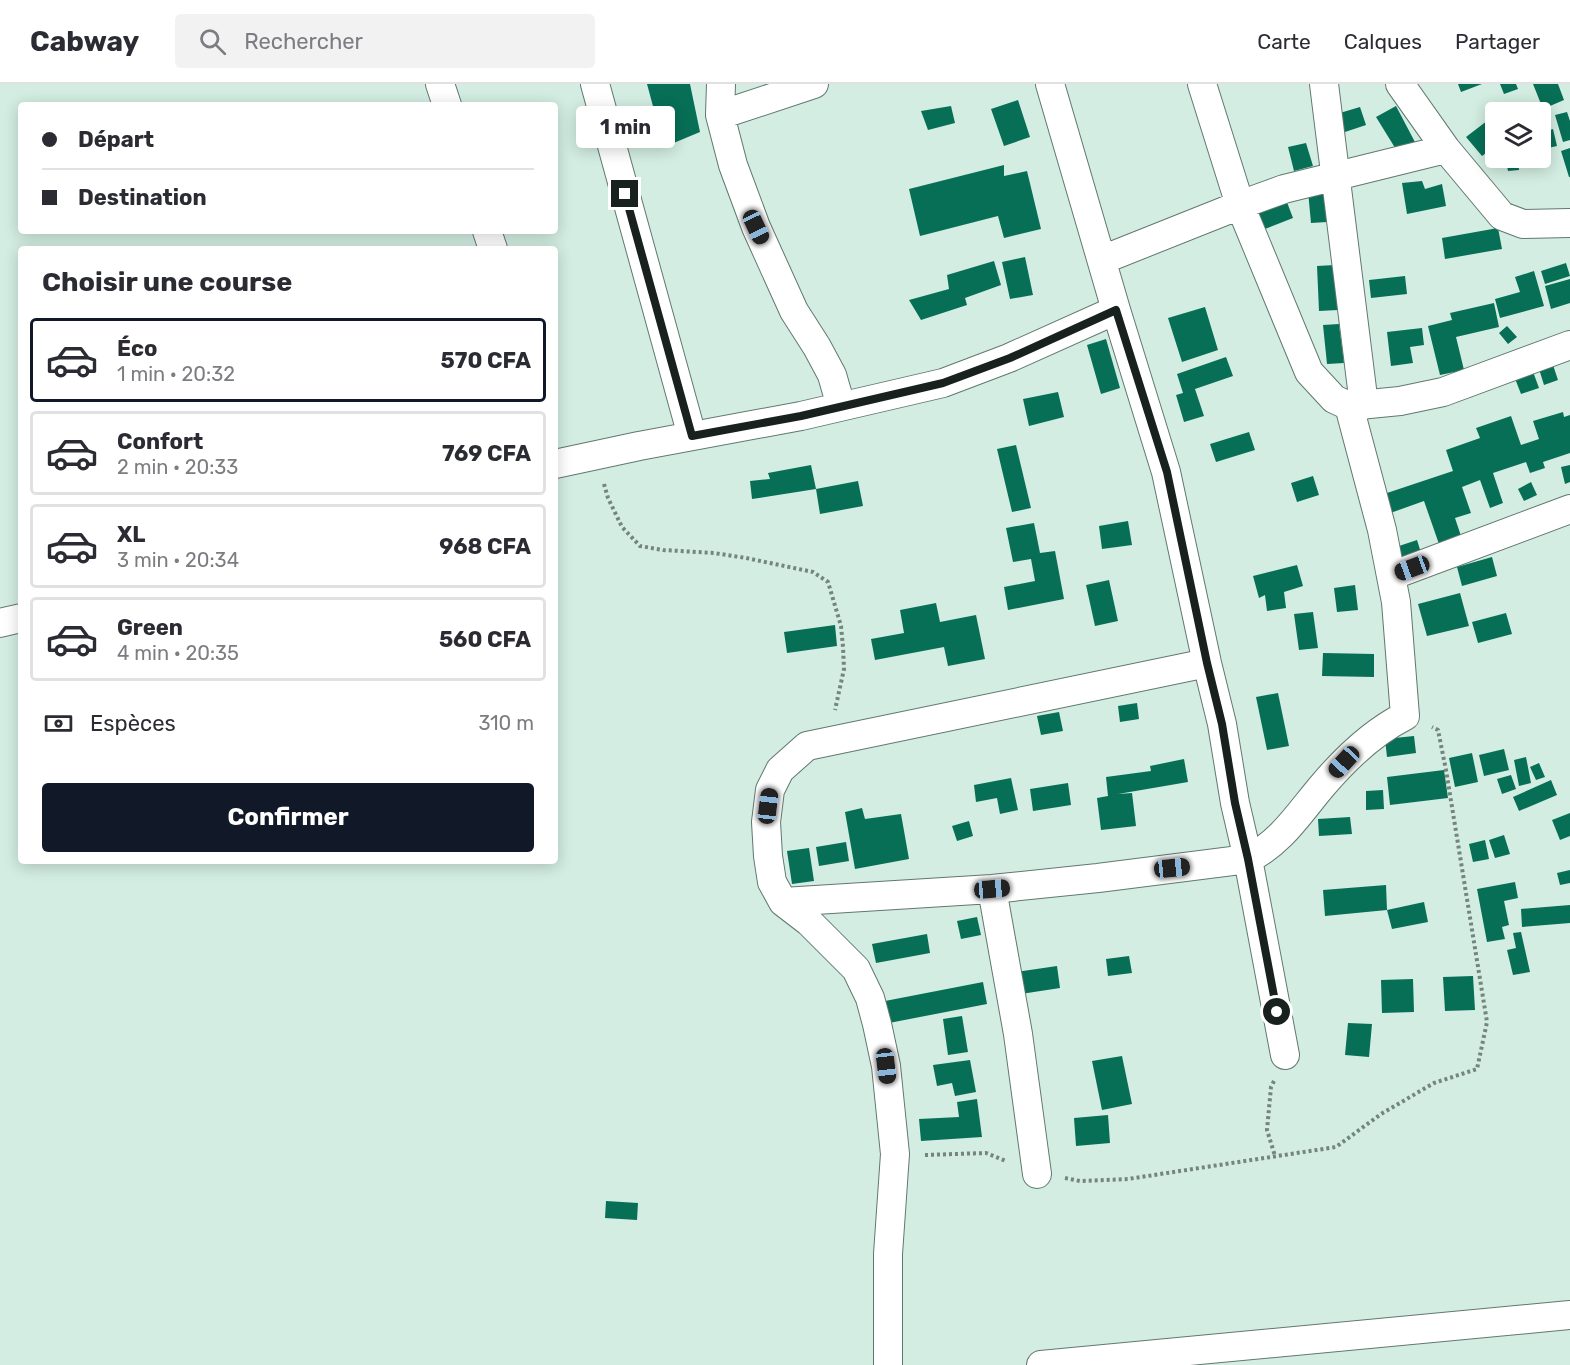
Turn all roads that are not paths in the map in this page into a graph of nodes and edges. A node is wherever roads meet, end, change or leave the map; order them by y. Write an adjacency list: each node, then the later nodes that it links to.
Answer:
1 (440, 84): 9 (street)
2 (595, 84): 20 (street)
3 (721, 84): 10 (street)
4 (814, 84): 10 (street)
5 (1050, 84): 15 (street)
6 (1202, 84): 13 (street)
7 (1324, 84): 12 (street)
8 (1400, 84): 11 (street)
9 (446, 102)
10 (720, 115): 19 (street)
11 (1446, 149): 12 (street); 14 (street)
12 (1336, 177): 13 (street); 18 (street)
13 (1240, 205): 15 (street); 18 (street)
14 (1570, 223)
15 (1102, 260): 16 (street)
16 (1116, 310): 19 (street); 26 (street)
17 (1570, 345): 18 (street)
18 (1356, 405): 23 (street)
19 (841, 406): 20 (street)
20 (692, 436): 21 (street)
21 (558, 463)
22 (1570, 509): 23 (street)
23 (1391, 576): 27 (street)
24 (18, 619): 25 (street)
25 (0, 623)
26 (1207, 663): 27 (street); 29 (street)
27 (1248, 859): 28 (street); 30 (street)
28 (992, 889): 29 (street); 31 (street)
29 (783, 902): 33 (street)
30 (1285, 1055)
31 (1037, 1174)
32 (1570, 1316): 34 (street)
33 (888, 1365)
34 (1041, 1365)

